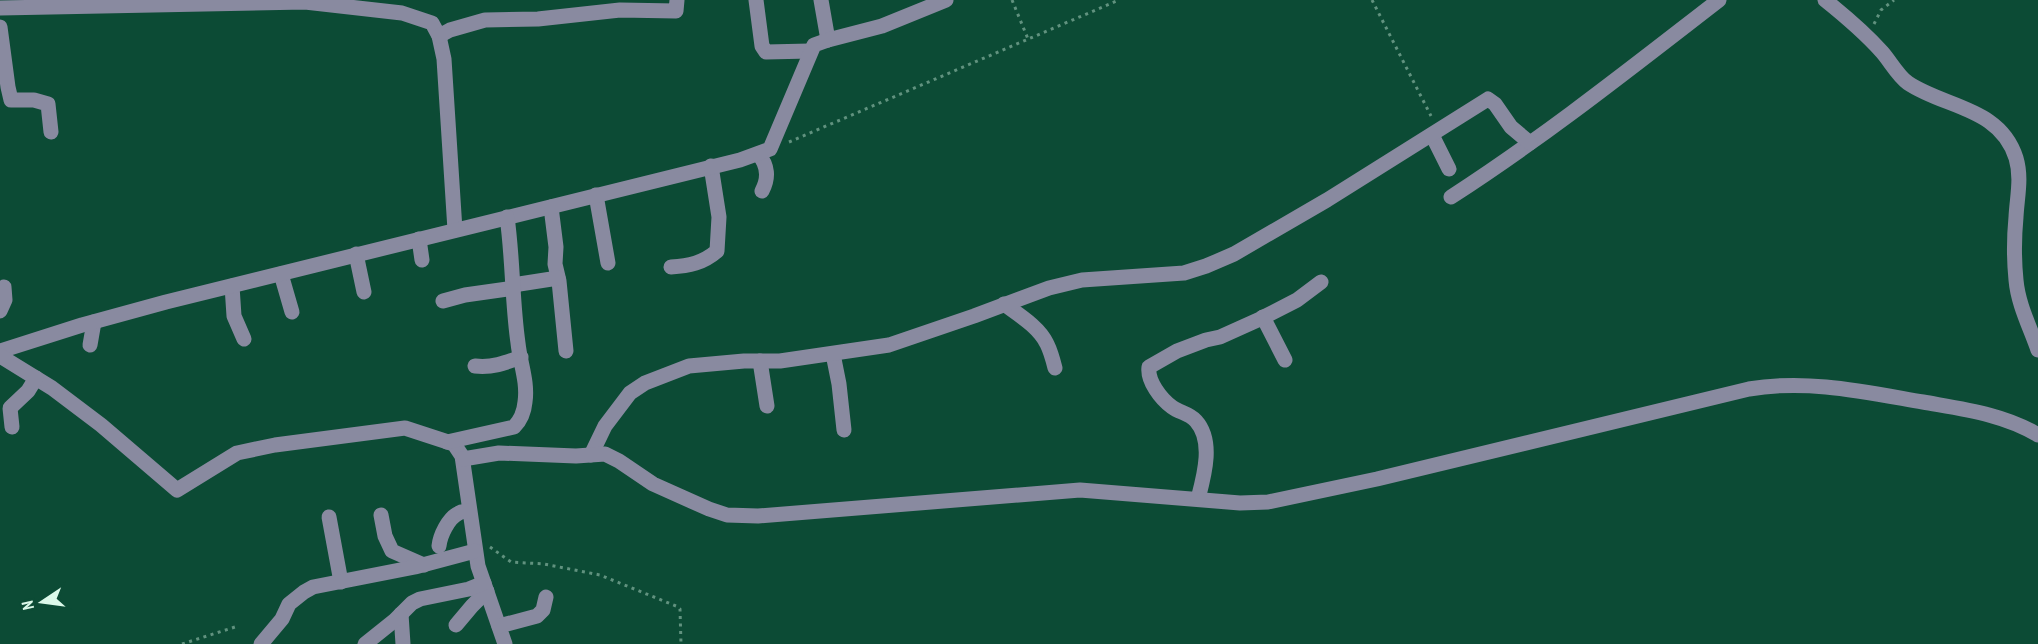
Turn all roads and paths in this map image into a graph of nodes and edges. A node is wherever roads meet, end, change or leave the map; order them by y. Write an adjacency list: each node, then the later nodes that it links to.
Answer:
1 (677, 0): 21 (street)
2 (756, 0): 24 (street)
3 (821, 0): 23 (street)
4 (946, 0): 17 (street)
5 (1012, 0): 22 (path)
6 (1119, 0): 22 (path)
7 (1372, 0): 26 (path)
8 (1719, 0): 27 (street)
9 (1825, 0): 20 (street)
10 (1894, 0): 20 (path)
11 (275, 1): 12 (street); 13 (street)
12 (222, 2): 15 (street)
13 (321, 2): 21 (street)
14 (100, 3): 15 (street); 16 (street)
15 (145, 3)
16 (40, 4): 18 (street)
17 (921, 5): 23 (street)
18 (0, 8)
19 (0, 27): 25 (street)
20 (1866, 35): 57 (street)
21 (440, 36): 36 (street)
22 (1028, 39): 28 (path)
23 (828, 40): 24 (street)
24 (810, 51): 28 (street)
25 (51, 132)
26 (1435, 133): 27 (street); 30 (street); 50 (street)
27 (1530, 143): 33 (street)
28 (764, 151): 29 (street); 31 (street)
29 (711, 166): 32 (street); 41 (street)
30 (1449, 169)
31 (762, 191)
32 (596, 195): 34 (street); 40 (street)
33 (1451, 197)
34 (551, 207): 35 (street); 43 (street)
35 (507, 217): 36 (street); 47 (street)
36 (455, 230): 37 (street)
37 (419, 239): 38 (street); 39 (street)
38 (356, 255): 42 (street); 48 (street)
39 (422, 260)
40 (609, 263)
41 (671, 267)
42 (281, 274): 45 (street); 52 (street)
43 (558, 278): 47 (street); 59 (street)
44 (1321, 282): 53 (street)
45 (232, 286): 54 (street); 55 (street)
46 (4, 287): 51 (street)
47 (514, 287): 49 (street); 62 (street)
48 (364, 292)
49 (443, 301)
50 (1005, 304): 60 (street); 66 (street)
51 (0, 311)
52 (292, 312)
53 (1263, 317): 63 (street); 75 (street)
54 (94, 322): 56 (street); 58 (street)
55 (244, 339)
56 (90, 345)
57 (2038, 350)
58 (0, 351)
59 (566, 351)
60 (833, 354): 64 (street); 70 (street)
61 (0, 356): 67 (street)
62 (521, 357): 65 (street); 72 (street)
63 (1285, 360)
64 (760, 361): 68 (street); 73 (street)
65 (475, 366)
66 (1055, 368)
67 (36, 378): 69 (street); 72 (street)
68 (767, 406)
69 (12, 427)
70 (844, 430)
71 (2038, 435): 75 (street)
72 (447, 442): 74 (street)
73 (591, 455): 74 (street); 75 (street)
74 (462, 459): 76 (street)
75 (1198, 499)
76 (469, 512): 79 (street); 80 (street)
77 (381, 515): 81 (street)
78 (329, 517): 82 (street)
79 (439, 546)
80 (474, 547): 81 (street); 83 (street); 94 (path)
81 (424, 565): 82 (street)
82 (341, 582): 90 (street)
83 (485, 587): 85 (street); 86 (street); 87 (street)
84 (546, 597): 87 (street)
85 (401, 614): 91 (street); 92 (street)
86 (456, 625)
87 (499, 626): 93 (street)
88 (235, 627): 89 (path)
89 (182, 644)
90 (261, 644)
91 (365, 644)
92 (403, 644)
93 (505, 644)
94 (681, 644)

